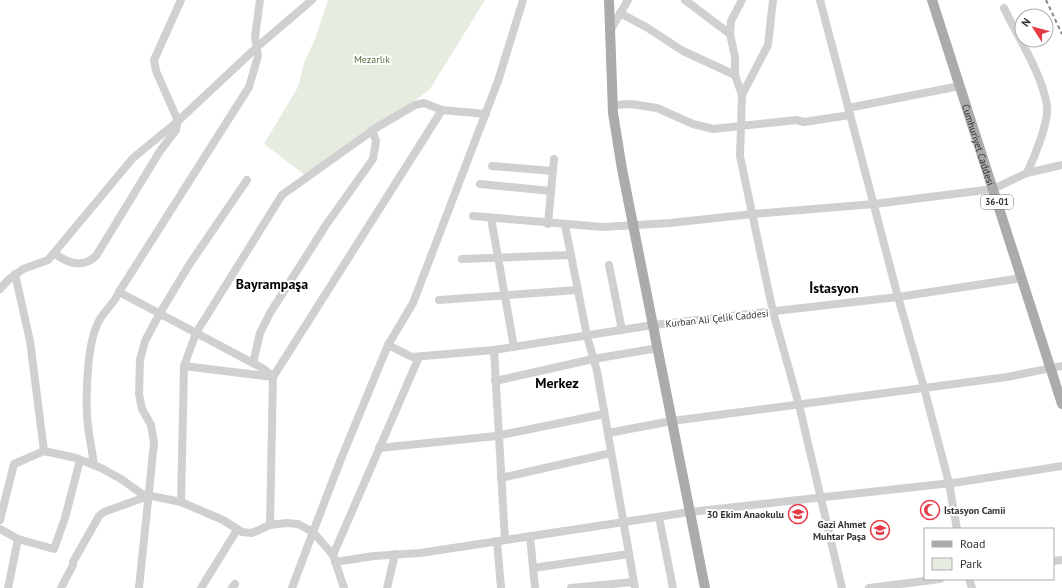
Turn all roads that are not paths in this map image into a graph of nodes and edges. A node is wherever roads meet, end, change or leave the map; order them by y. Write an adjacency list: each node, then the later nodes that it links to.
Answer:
1 (181, 0): 24 (street)
2 (260, 0): 16 (street)
3 (312, 0): 16 (street)
4 (523, 0): 23 (street)
5 (609, 0): 14 (main road)
6 (628, 0): 13 (street)
7 (685, 0): 15 (street)
8 (742, 0): 15 (street)
9 (772, 0): 19 (street)
10 (820, 0): 22 (street)
11 (932, 0): 18 (main road, Cumhuriyet Caddesi / 36-01)
12 (1004, 8): 31 (street)
13 (620, 13): 14 (street); 17 (street)
14 (610, 31): 20 (main road)
15 (730, 34): 17 (street)
16 (257, 47): 24 (street); 52 (street)
17 (734, 75): 19 (street)
18 (960, 86): 22 (street); 34 (main road, Cumhuriyet Caddesi / 36-01)
19 (742, 95): 25 (street)
20 (613, 105): 25 (street); 42 (main road)
21 (442, 110): 23 (street); 26 (street); 72 (street)
22 (849, 112): 25 (street); 36 (street)
23 (486, 114): 62 (street)
24 (178, 121): 43 (street); 43 (street)
25 (741, 125): 37 (street)
26 (372, 130): 60 (street); 68 (street)
27 (554, 159): 30 (street)
28 (1062, 165): 31 (street)
29 (492, 166): 30 (street)
30 (553, 170): 35 (street)
31 (1027, 173): 34 (street)
32 (247, 180): 57 (street)
33 (480, 184): 35 (street)
34 (993, 189): 36 (street); 49 (main road, Cumhuriyet Caddesi / 36-01)
35 (551, 191): 40 (street)
36 (874, 204): 37 (street); 54 (street)
37 (753, 214): 42 (street); 56 (street)
38 (473, 216): 39 (street)
39 (491, 218): 40 (street); 45 (street)
40 (548, 224): 41 (street)
41 (565, 225): 42 (street); 44 (street)
42 (633, 226): 58 (main road)
43 (54, 253): 48 (street)
44 (571, 255): 45 (street); 51 (street)
45 (498, 257): 46 (street); 53 (street)
46 (462, 259)
47 (609, 265): 59 (street)
48 (15, 274): 50 (street); 82 (street)
49 (1022, 278): 54 (street, Kurban Ali Çelik Caddesi); 71 (main road, Cumhuriyet Caddesi / 36-01)
50 (0, 290)
51 (578, 290): 53 (street); 61 (street)
52 (119, 292): 57 (street); 85 (street)
53 (505, 296): 55 (street); 63 (street)
54 (898, 297): 56 (street, Kurban Ali Çelik Caddesi); 74 (street)
55 (439, 300)
56 (773, 312): 58 (street, Kurban Ali Çelik Caddesi); 75 (street)
57 (160, 313): 60 (street); 89 (street)
58 (653, 325): 59 (street, Kurban Ali Çelik Caddesi); 64 (main road)
59 (622, 330): 61 (street, Kurban Ali Çelik Caddesi)
60 (196, 333): 68 (street); 69 (street)
61 (587, 336): 63 (street, Kurban Ali Çelik Caddesi); 67 (street)
62 (388, 345): 66 (street); 100 (street)
63 (514, 347): 65 (street, Kurban Ali Çelik Caddesi)
64 (658, 348): 67 (street); 78 (main road)
65 (494, 350): 66 (street, Kurban Ali Çelik Caddesi); 73 (street)
66 (415, 357): 81 (street)
67 (593, 359): 73 (street); 77 (street)
68 (253, 363): 72 (street)
69 (184, 366): 72 (street); 91 (street)
70 (1062, 366): 71 (street)
71 (1051, 369): 74 (street); 76 (main road, Cumhuriyet Caddesi / 36-01)
72 (273, 377): 96 (street)
73 (495, 381): 80 (street)
74 (924, 388): 75 (street); 88 (street)
75 (799, 404): 78 (street); 90 (street)
76 (1062, 404)
77 (604, 414): 79 (street); 80 (street)
78 (672, 421): 79 (street); 92 (main road)
79 (608, 433): 83 (street)
80 (498, 436): 81 (street); 87 (street)
81 (379, 448): 106 (street)
82 (44, 451): 84 (street); 94 (street)
83 (611, 453): 87 (street); 95 (street)
84 (80, 460): 85 (street); 102 (street)
85 (94, 465): 89 (street)
86 (1062, 466): 88 (street)
87 (501, 478): 103 (street)
88 (948, 483): 90 (street); 97 (street)
89 (148, 496): 91 (street); 111 (street); 112 (street)
90 (822, 498): 92 (street); 122 (street)
91 (181, 502): 99 (street)
92 (690, 512): 93 (street); 121 (main road)
93 (659, 517): 95 (street); 120 (street)
94 (0, 520)
95 (622, 523): 101 (street); 105 (street)
96 (270, 525): 99 (street); 100 (street)
97 (957, 528)
98 (0, 529): 102 (street)
99 (237, 530): 113 (street)
100 (313, 532): 106 (street); 114 (street)
101 (530, 536): 103 (street); 107 (street)
102 (18, 539): 110 (street)
103 (501, 541): 104 (street); 117 (street)
104 (395, 554): 106 (street); 116 (street)
105 (629, 554): 107 (street); 109 (street)
106 (334, 558): 115 (street)
107 (533, 568): 118 (street)
108 (932, 580): 123 (street)
109 (634, 585): 119 (street)
110 (8, 588)
111 (61, 588)
112 (139, 588)
113 (201, 588)
114 (292, 588)
115 (344, 588)
116 (387, 588)
117 (501, 588)
118 (535, 588)
119 (571, 588)
120 (673, 588)
121 (705, 588)
122 (842, 588)
123 (869, 588)

